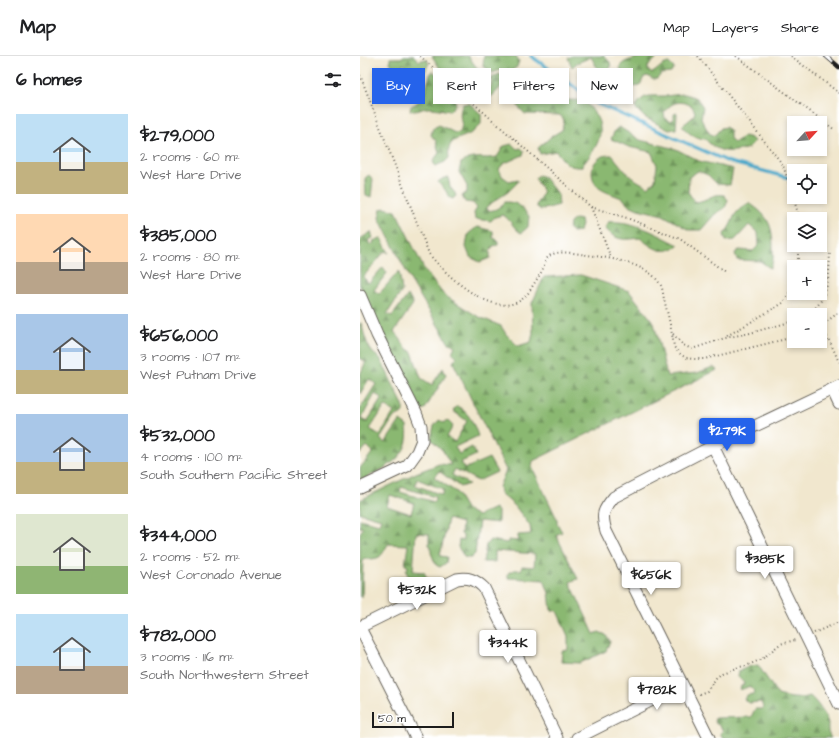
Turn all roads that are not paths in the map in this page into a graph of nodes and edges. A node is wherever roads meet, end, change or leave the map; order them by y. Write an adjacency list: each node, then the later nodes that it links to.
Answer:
1 (360, 295): 5 (street)
2 (835, 388): 3 (street); 4 (street)
3 (839, 404)
4 (713, 446): 7 (street); 8 (street)
5 (360, 488)
6 (360, 627): 9 (street); 10 (street)
7 (682, 685): 11 (street); 12 (street)
8 (839, 704)
9 (416, 738)
10 (557, 738)
11 (577, 738)
12 (709, 738)

